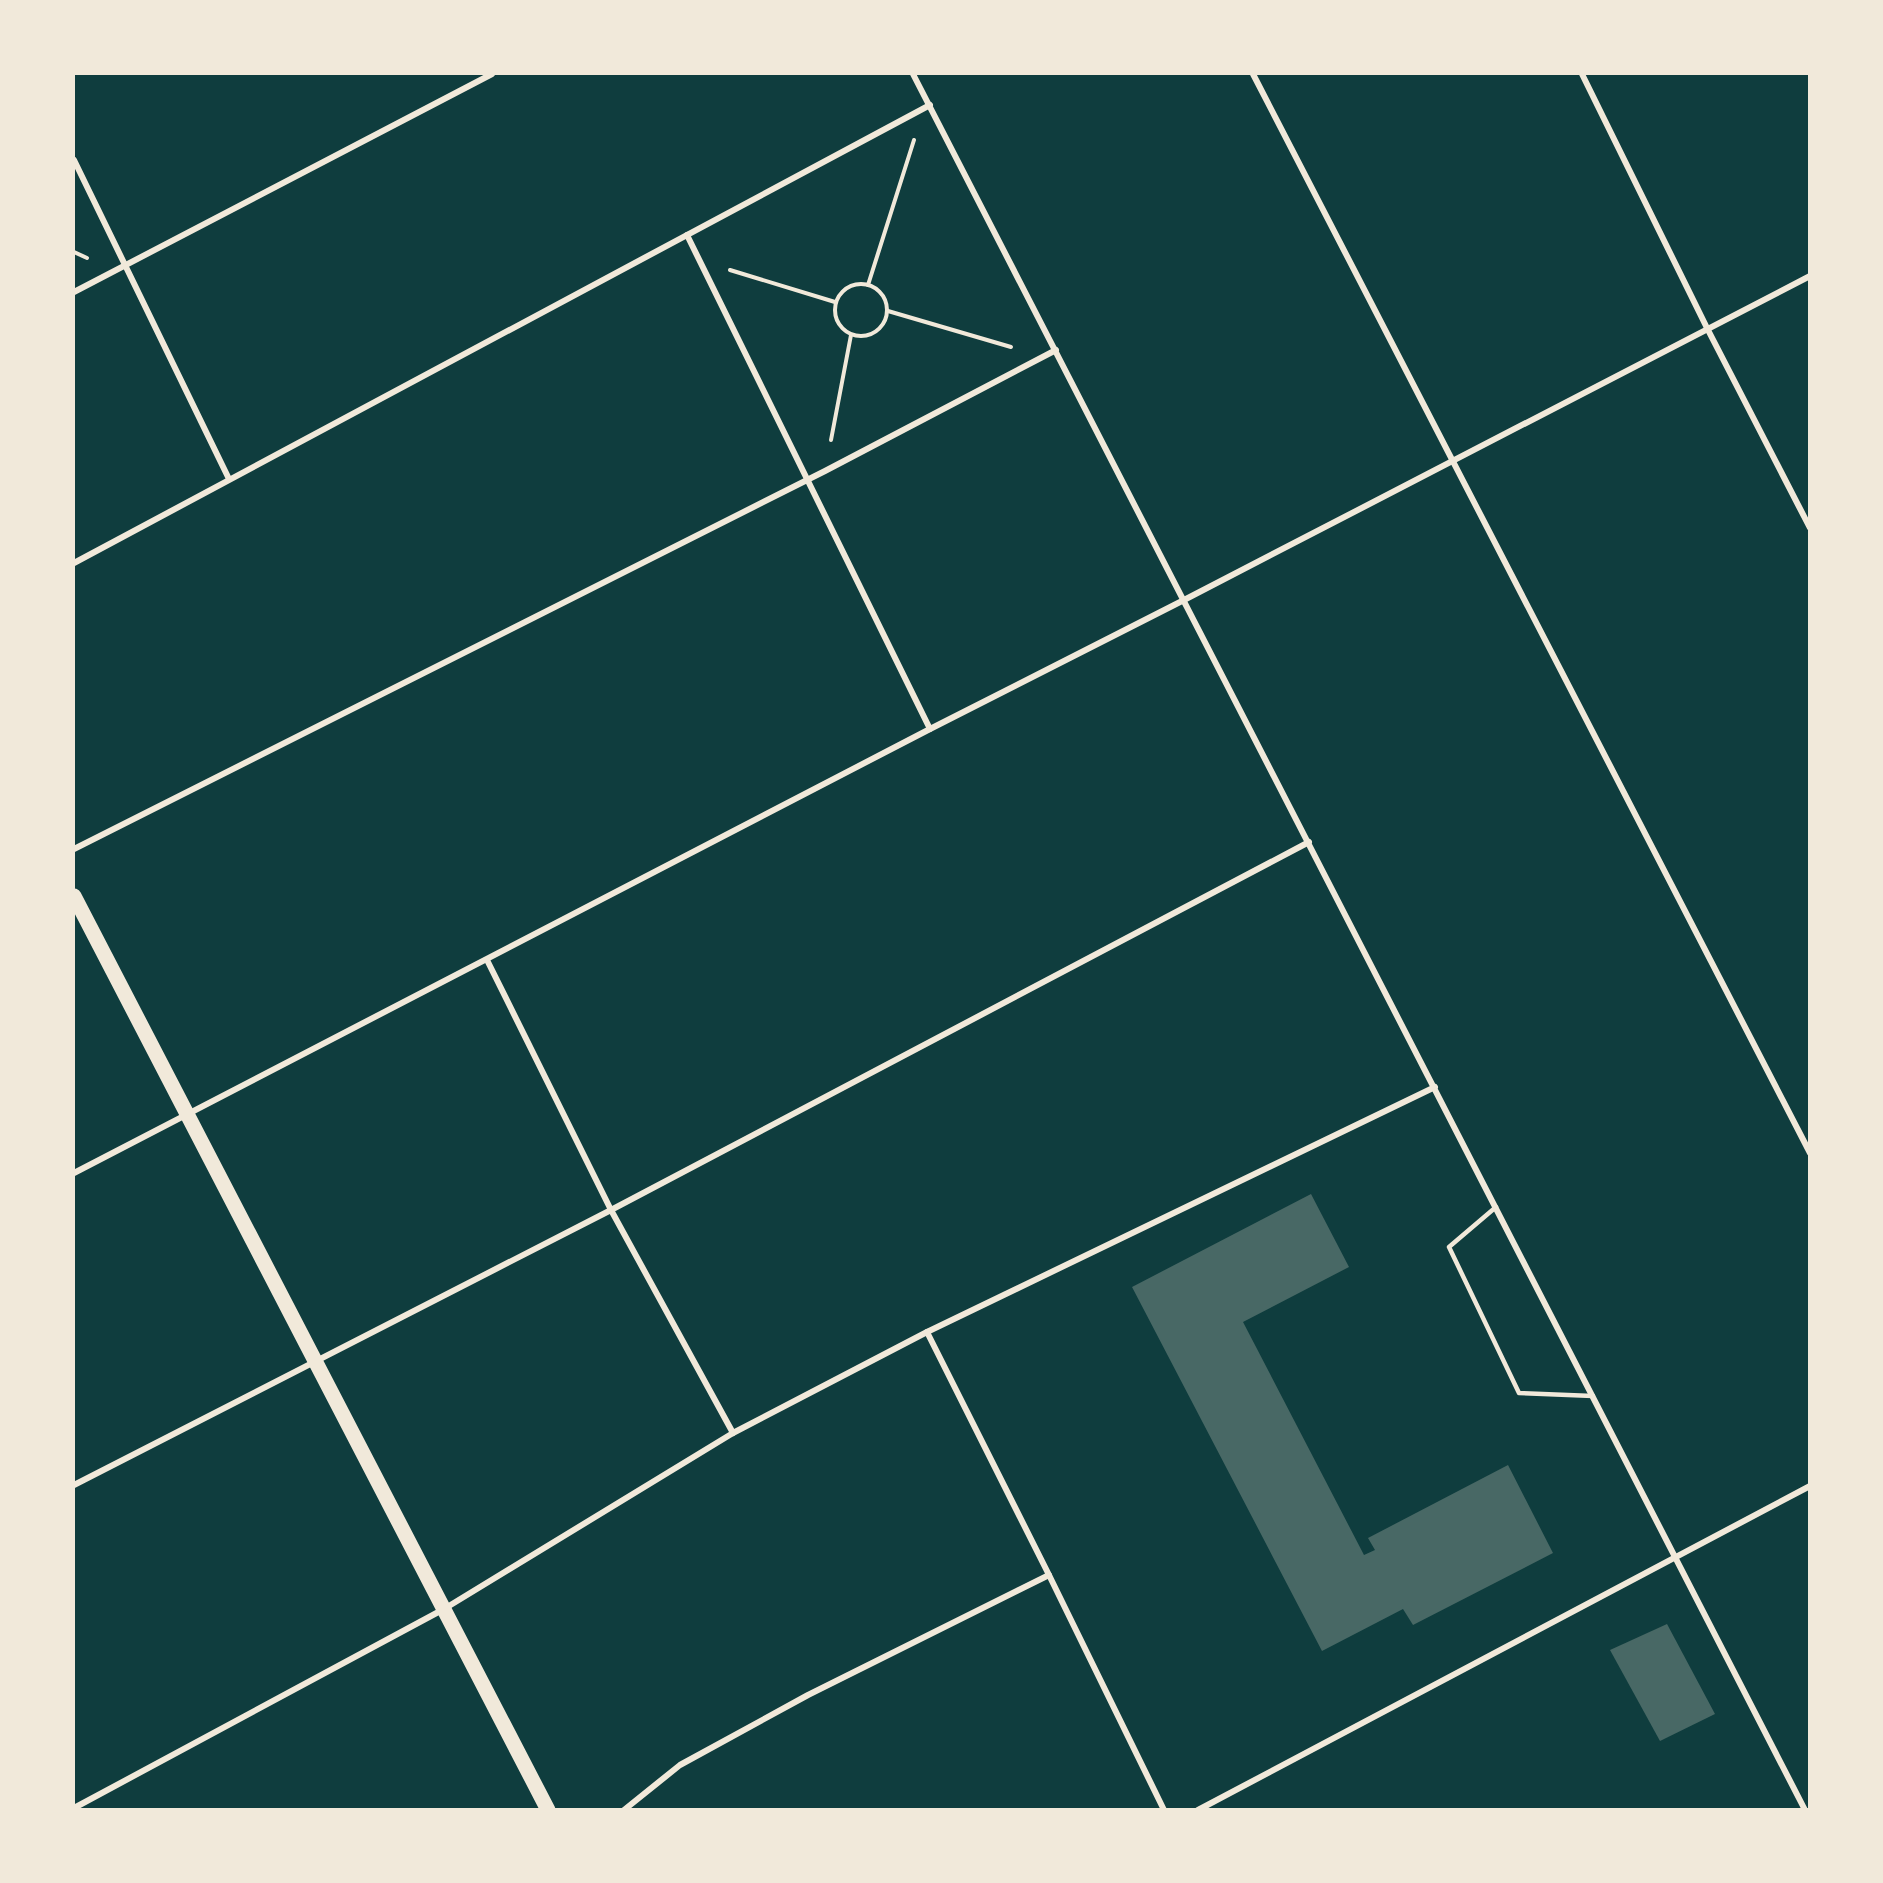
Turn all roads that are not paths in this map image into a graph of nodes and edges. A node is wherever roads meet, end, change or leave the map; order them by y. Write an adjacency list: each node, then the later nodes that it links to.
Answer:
1 (492, 74): 8 (street)
2 (914, 74): 5 (street)
3 (1253, 74): 13 (street)
4 (1582, 74): 11 (street)
5 (927, 107): 7 (street); 12 (street)
6 (74, 160): 8 (street)
7 (687, 235): 14 (street); 15 (street)
8 (124, 265): 10 (street); 14 (street)
9 (1809, 276): 11 (street)
10 (74, 292)
11 (1707, 328): 13 (street); 16 (street)
12 (1056, 350): 15 (street); 18 (street)
13 (1453, 462): 18 (street); 26 (street)
14 (229, 479): 17 (street)
15 (807, 479): 19 (street); 21 (street)
16 (1809, 528)
17 (74, 562)
18 (1184, 600): 19 (street); 20 (street)
19 (930, 729): 23 (street)
20 (1308, 842): 24 (street); 29 (street)
21 (74, 849)
22 (74, 896): 25 (main road)
23 (487, 960): 25 (street); 29 (street)
24 (1434, 1087): 28 (street); 30 (street)
25 (187, 1115): 27 (street); 31 (main road)
26 (1809, 1153)
27 (74, 1173)
28 (1496, 1207): 32 (street); 32 (lane)
29 (611, 1210): 31 (street); 33 (street)
30 (927, 1332): 33 (street); 37 (street)
31 (315, 1360): 34 (street); 38 (main road)
32 (1593, 1396): 36 (street)
33 (732, 1433): 38 (street)
34 (74, 1485)
35 (1809, 1486): 36 (street)
36 (1676, 1557): 43 (street); 44 (street)
37 (1049, 1575): 41 (street); 42 (street)
38 (444, 1609): 39 (street); 40 (main road)
39 (74, 1808)
40 (548, 1809)
41 (624, 1809)
42 (1164, 1809)
43 (1198, 1809)
44 (1805, 1809)

